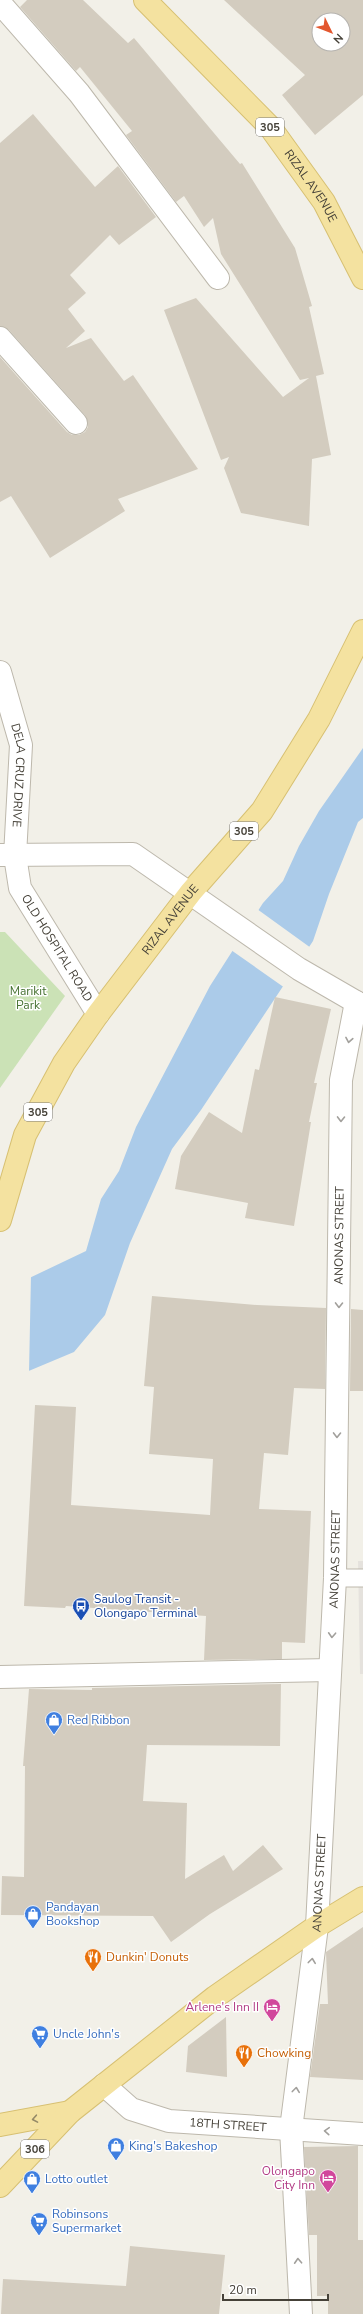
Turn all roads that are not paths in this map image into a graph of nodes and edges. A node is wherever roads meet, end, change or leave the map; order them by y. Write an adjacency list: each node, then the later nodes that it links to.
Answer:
1 (145, 0): 4 (main road, RIZAL AVENUE / 305)
2 (0, 3): 3 (street)
3 (218, 278)
4 (363, 278)
5 (0, 338): 6 (street)
6 (76, 423)
7 (363, 631): 10 (main road, RIZAL AVENUE / 305)
8 (0, 672): 9 (street, DELA CRUZ DRIVE)
9 (8, 856): 10 (street); 12 (street, OLD HOSPITAL ROAD)
10 (190, 892): 11 (street, ANONAS STREET); 12 (main road, RIZAL AVENUE / 305)
11 (359, 999): 14 (street, ANONAS STREET, one-way to 14)
12 (98, 1014): 13 (main road, RIZAL AVENUE / 305)
13 (0, 1220)
14 (335, 1578): 15 (lane); 16 (street, ANONAS STREET, one-way to 16)
15 (363, 1578)
16 (330, 1670): 17 (street); 19 (street, ANONAS STREET)
17 (0, 1677)
18 (363, 1898): 19 (main road, 306)
19 (317, 1926): 20 (main road, 306); 23 (street, ANONAS STREET, one-way to 19)
20 (104, 2085): 21 (main road, 306); 23 (street, 18TH STREET)
21 (70, 2112): 22 (main road, 306, one-way to 22); 25 (main road, 306)
22 (0, 2125)
23 (291, 2129): 24 (street, 18TH STREET, one-way to 23); 26 (street, ANONAS STREET, one-way to 23)
24 (363, 2134)
25 (0, 2186)
26 (301, 2314)

